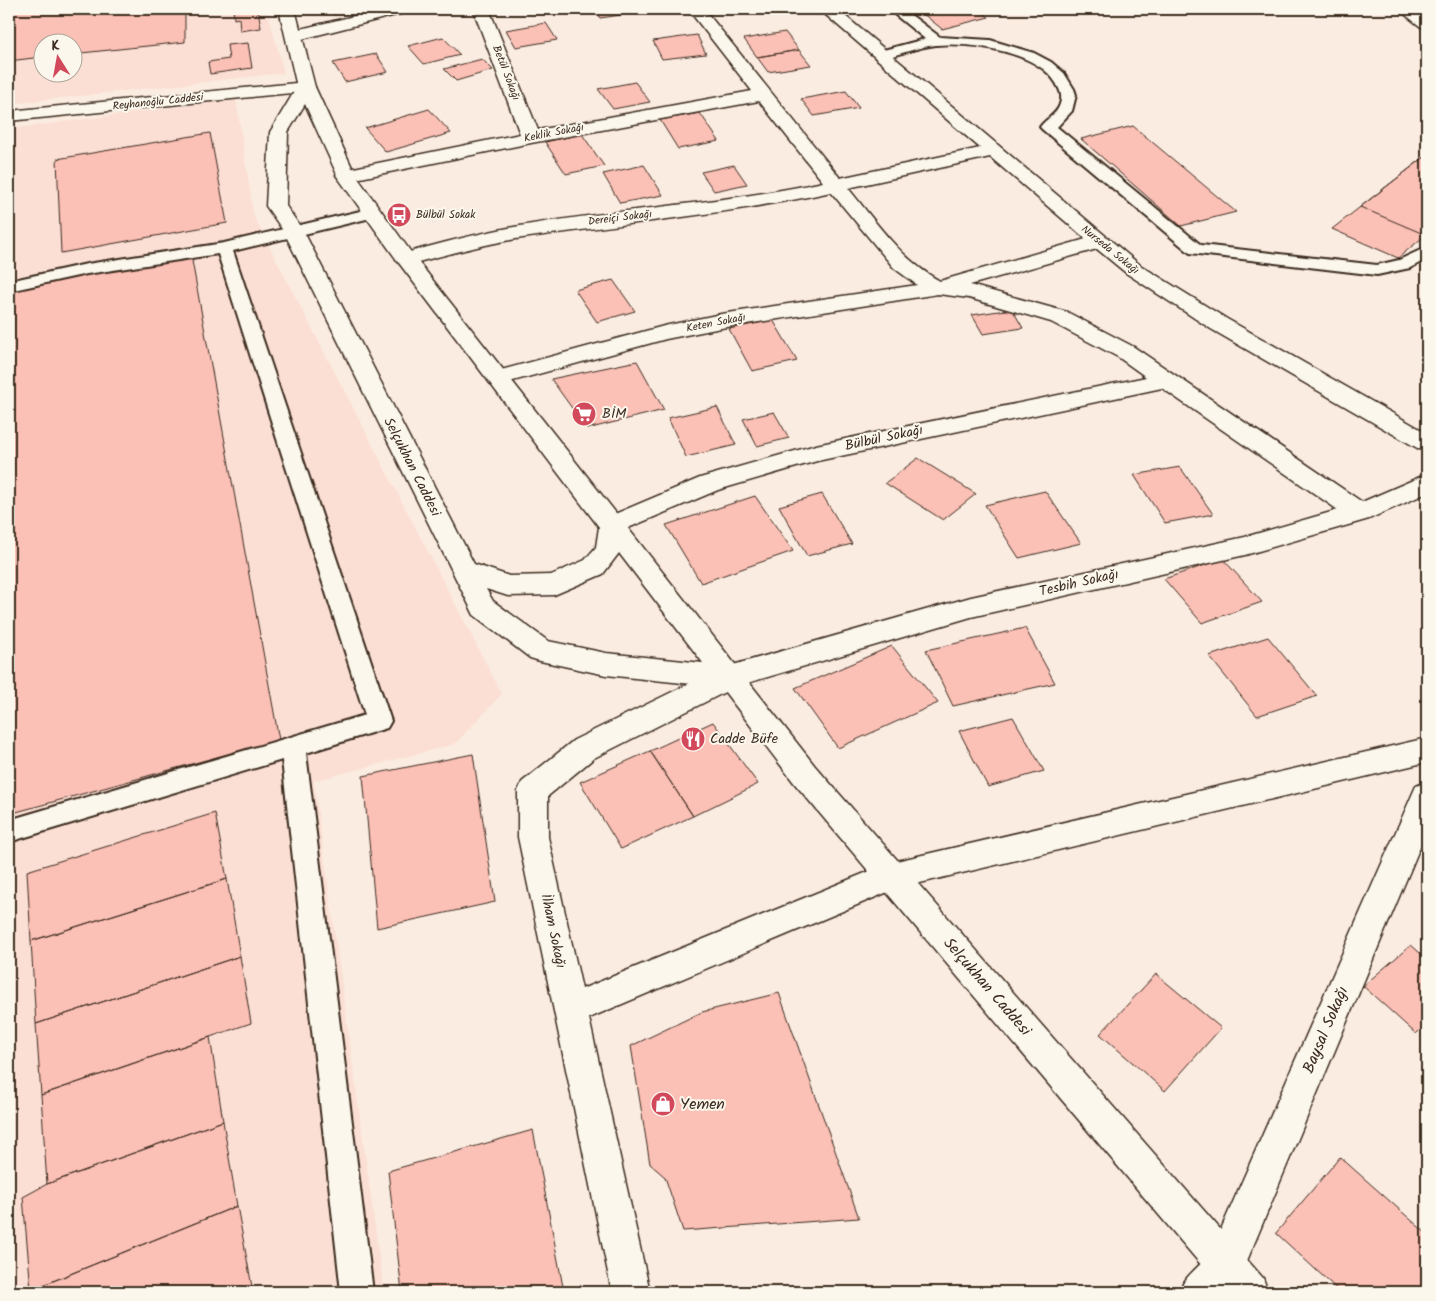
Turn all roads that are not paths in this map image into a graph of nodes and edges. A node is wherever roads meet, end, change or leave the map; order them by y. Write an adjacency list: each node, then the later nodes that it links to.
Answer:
1 (287, 9): 9 (street, Selçukhan Caddesi)
2 (402, 9): 9 (street)
3 (481, 9): 15 (street, Betül Sokağı)
4 (696, 9): 13 (street)
5 (827, 9): 11 (street, Nurseda Sokağı)
6 (895, 9): 10 (lane)
7 (1406, 9): 8 (street)
8 (1427, 23)
9 (294, 36): 12 (street, Selçukhan Caddesi)
10 (937, 41): 11 (lane); 23 (lane)
11 (881, 55): 16 (street, Nurseda Sokağı)
12 (306, 87): 14 (street, Reyhanoğlu Caddesi); 17 (street, Selçukhan Caddesi); 20 (street, Selçukhan Caddesi)
13 (762, 95): 15 (street, Keklik Sokağı); 18 (street)
14 (9, 116)
15 (531, 137): 17 (street, Keklik Sokağı)
16 (993, 151): 18 (street, Dereiçi Sokağı); 21 (street, Nurseda Sokağı)
17 (346, 175): 19 (street, Selçukhan Caddesi)
18 (836, 185): 24 (street, Dereiçi Sokağı); 26 (street)
19 (373, 213): 20 (lane); 24 (street, Selçukhan Caddesi)
20 (294, 232): 22 (lane); 33 (street, Selçukhan Caddesi)
21 (1098, 242): 26 (street); 29 (street, Nurseda Sokağı)
22 (224, 248): 25 (lane); 35 (lane)
23 (1427, 252)
24 (406, 259): 27 (street, Selçukhan Caddesi)
25 (9, 286)
26 (938, 288): 27 (street, Keten Sokağı); 28 (street)
27 (498, 378): 32 (street, Selçukhan Caddesi)
28 (1166, 380): 31 (street); 32 (street, Bülbül Sokağı)
29 (1427, 443)
30 (1427, 483): 31 (street, Tesbih Sokağı)
31 (1360, 513): 34 (street, Tesbih Sokağı)
32 (612, 525): 33 (street); 34 (street, Selçukhan Caddesi)
33 (465, 572): 34 (street, Selçukhan Caddesi)
34 (729, 677): 39 (street, Selçukhan Caddesi); 40 (street, İlham Sokağı)
35 (293, 747): 38 (lane); 42 (lane)
36 (1427, 750): 39 (street)
37 (1427, 795): 41 (street, Baysal Sokağı)
38 (9, 831)
39 (892, 876): 40 (street); 41 (street, Selçukhan Caddesi)
40 (570, 1010): 43 (street, İlham Sokağı)
41 (1237, 1279): 44 (street, Baysal Sokağı)
42 (357, 1292)
43 (630, 1292)
44 (1198, 1292)

